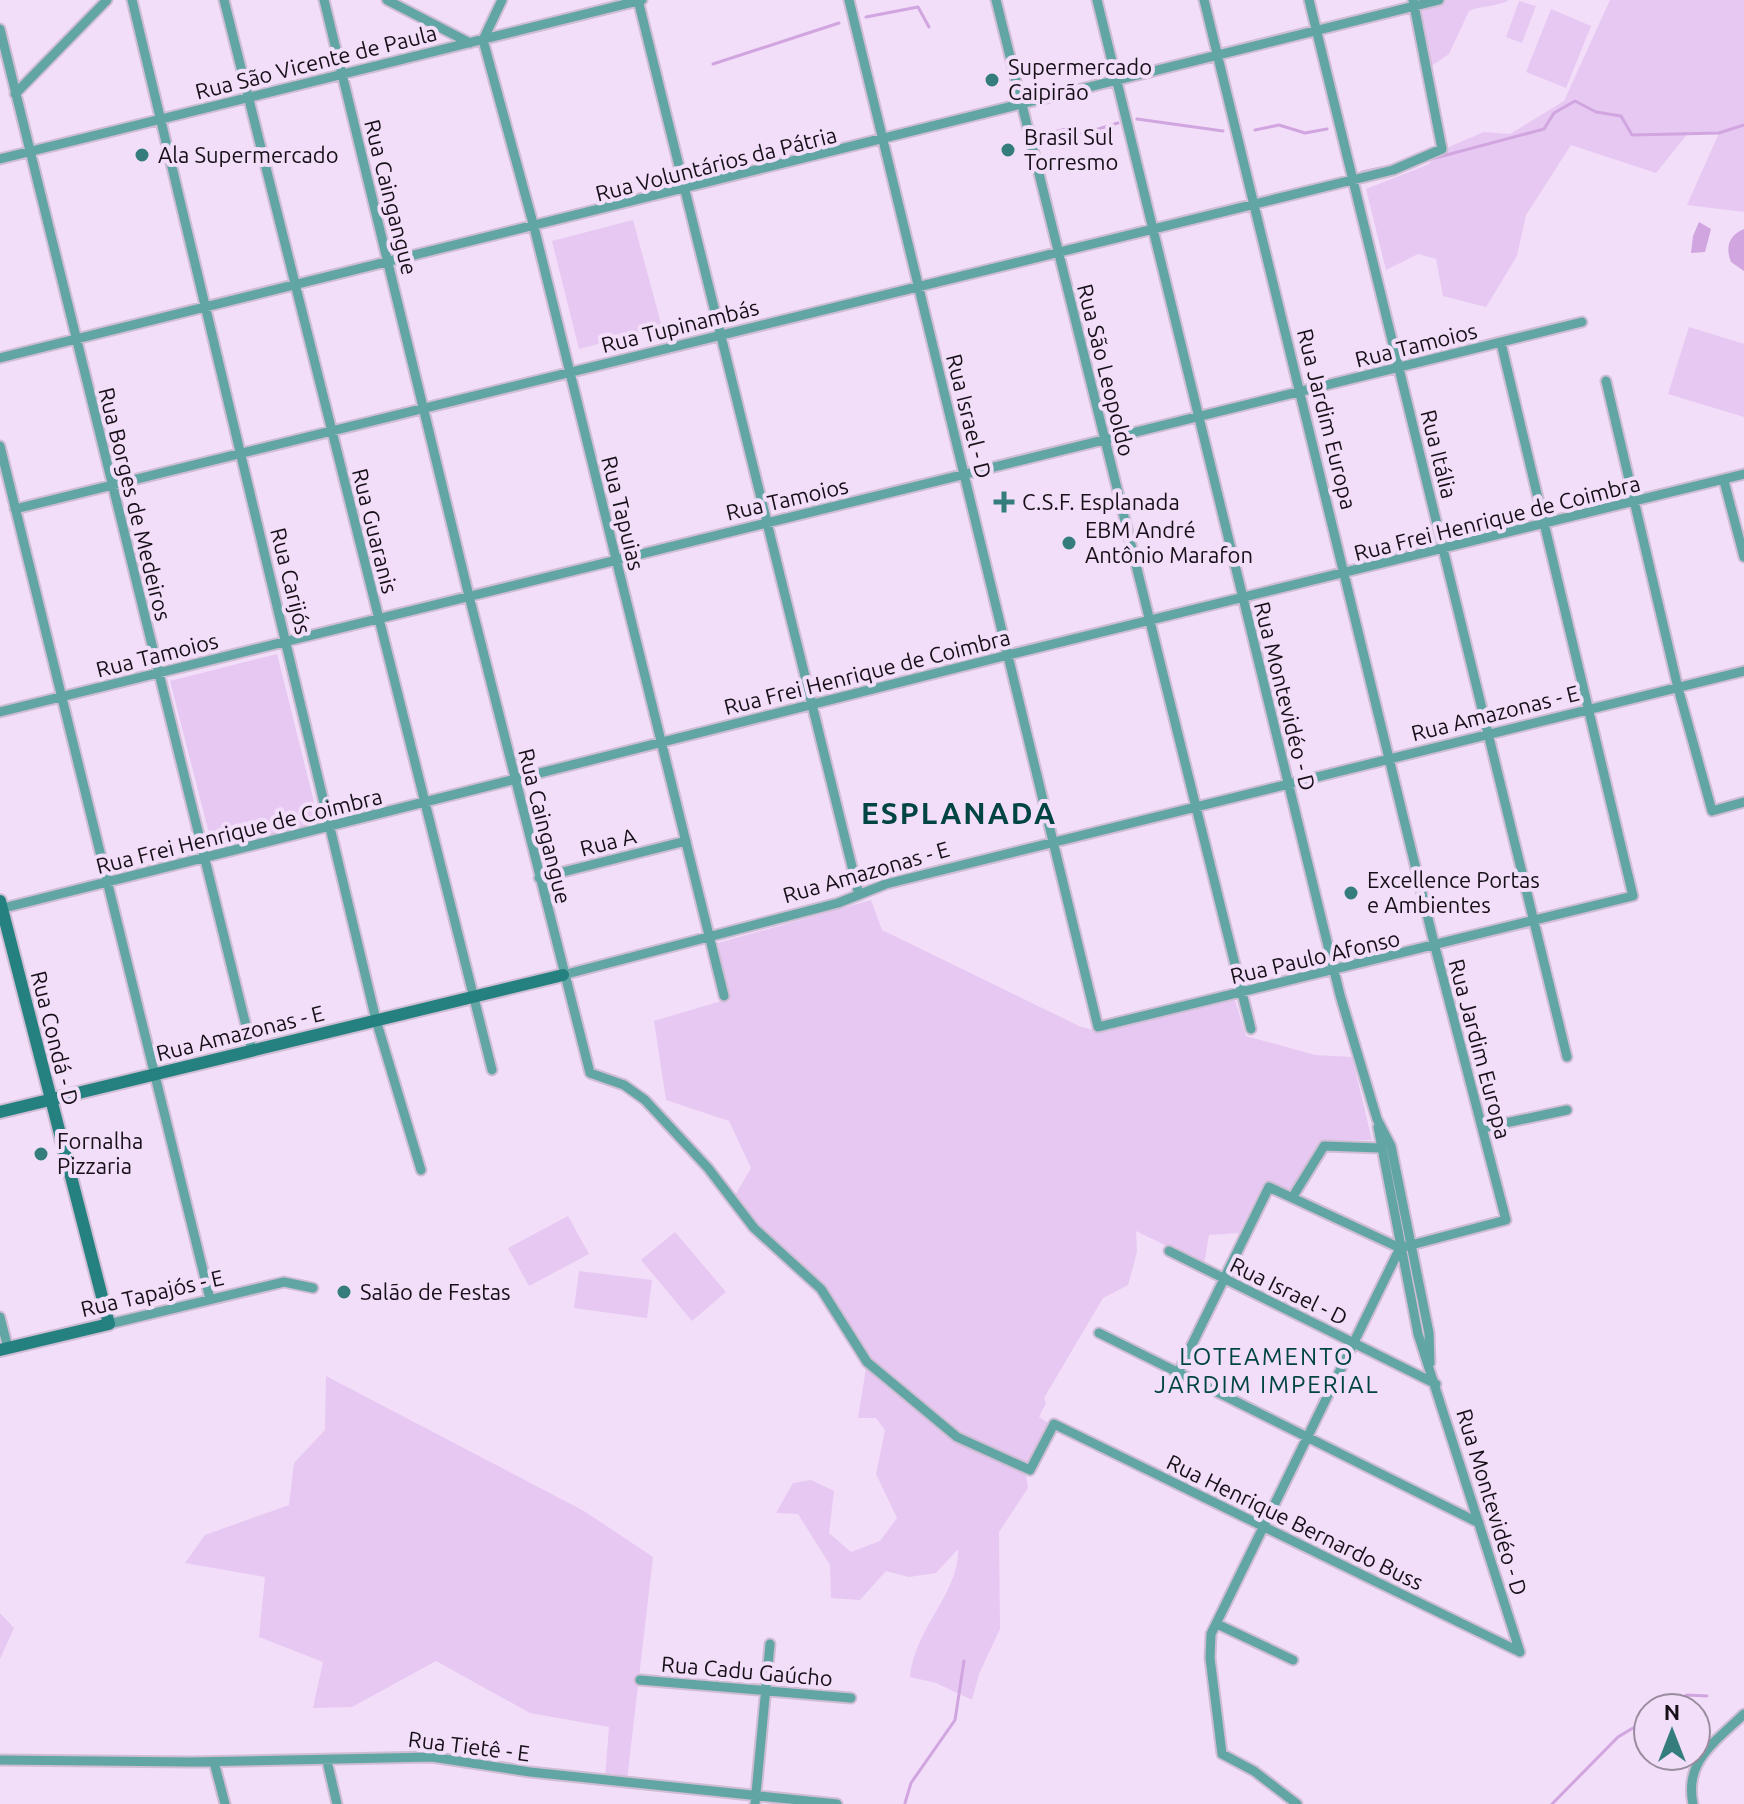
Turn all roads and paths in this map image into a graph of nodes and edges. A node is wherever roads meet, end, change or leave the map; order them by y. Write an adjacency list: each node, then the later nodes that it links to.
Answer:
1 (107, 0): 22 (street)
2 (132, 0): 25 (street, Rua Carijós)
3 (224, 0): 23 (street, Rua Guaranis)
4 (324, 0): 20 (street, Rua Caingangue)
5 (387, 0): 18 (street)
6 (502, 0): 17 (street)
7 (639, 0): 17 (street, Rua São Vicente de Paula); 30 (street)
8 (849, 0): 26 (street, Rua Israel - D)
9 (996, 0): 24 (street, Rua São Leopoldo)
10 (1097, 0): 21 (street, Rua Montevidéo - D)
11 (1204, 0): 19 (street, Rua Jardim Europa)
12 (1309, 0): 16 (street, Rua Itália)
13 (1439, 0): 14 (street, Rua Voluntários da Pátria)
14 (1414, 3): 16 (street, Rua Voluntários da Pátria); 29 (street, Rua Tupinambás)
15 (0, 29): 22 (street, Rua Borges de Medeiros)
16 (1317, 32): 19 (street, Rua Voluntários da Pátria); 29 (street, Rua Itália)
17 (483, 40): 18 (street, Rua São Vicente de Paula); 32 (street, Rua Tapuias)
18 (470, 43): 20 (street, Rua São Vicente de Paula)
19 (1218, 56): 21 (street, Rua Voluntários da Pátria); 31 (street, Rua Jardim Europa)
20 (342, 74): 23 (street, Rua São Vicente de Paula); 35 (street, Rua Caingangue)
21 (1117, 82): 24 (street, Rua Voluntários da Pátria); 33 (street, Rua Montevidéo - D)
22 (15, 94): 27 (street, Rua Borges de Medeiros)
23 (248, 98): 25 (street, Rua São Vicente de Paula); 36 (street, Rua Guaranis)
24 (1022, 106): 26 (street, Rua Voluntários da Pátria); 34 (street, Rua São Leopoldo)
25 (161, 119): 27 (street, Rua São Vicente de Paula); 38 (street, Rua Carijós)
26 (883, 141): 30 (street, Rua Voluntários da Pátria); 37 (street, Rua Israel - D)
27 (30, 152): 28 (street, Rua São Vicente de Paula); 41 (street, Rua Borges de Medeiros)
28 (0, 159)
29 (1353, 180): 31 (street, Rua Tupinambás); 44 (street, Rua Itália)
30 (685, 190): 32 (street, Rua Voluntários da Pátria); 40 (street)
31 (1255, 204): 33 (street, Rua Tupinambás); 47 (street, Rua Jardim Europa)
32 (534, 227): 35 (street, Rua Voluntários da Pátria); 45 (street, Rua Tapuias)
33 (1153, 229): 34 (street, Rua Tupinambás); 49 (street, Rua Montevidéo - D)
34 (1058, 252): 37 (street, Rua Tupinambás); 51 (street, Rua São Leopoldo)
35 (389, 263): 36 (street, Rua Voluntários da Pátria); 48 (street, Rua Caingangue)
36 (295, 286): 38 (street, Rua Voluntários da Pátria); 50 (street, Rua Guaranis)
37 (918, 286): 40 (street, Rua Tupinambás); 55 (street, Rua Israel - D)
38 (206, 308): 41 (street, Rua Voluntários da Pátria); 53 (street, Rua Carijós)
39 (1582, 322): 42 (street, Rua Tamoios)
40 (721, 334): 45 (street, Rua Tupinambás); 60 (street)
41 (76, 339): 43 (street, Rua Voluntários da Pátria); 57 (street, Rua Borges de Medeiros)
42 (1501, 343): 44 (street, Rua Tamoios); 61 (street)
43 (0, 358)
44 (1399, 368): 47 (street, Rua Tamoios); 62 (street, Rua Itália)
45 (570, 371): 48 (street, Rua Tupinambás); 64 (street, Rua Tapuias)
46 (1606, 381): 58 (street)
47 (1301, 392): 49 (street, Rua Tamoios); 65 (street, Rua Jardim Europa)
48 (424, 407): 50 (street, Rua Tupinambás); 66 (street, Rua Caingangue)
49 (1199, 418): 51 (street, Rua Tamoios); 67 (street, Rua Montevidéo - D)
50 (331, 430): 53 (street, Rua Tupinambás); 68 (street, Rua Guaranis)
51 (1105, 441): 55 (street, Rua Tamoios); 69 (street, Rua São Leopoldo)
52 (0, 446): 59 (street)
53 (241, 452): 57 (street, Rua Tupinambás); 70 (street, Rua Carijós)
54 (1744, 474): 56 (street, Rua Frei Henrique de Coimbra)
55 (965, 476): 60 (street, Rua Tamoios); 71 (street, Rua Israel - D)
56 (1724, 481): 58 (street, Rua Frei Henrique de Coimbra); 63 (street)
57 (112, 483): 59 (street, Rua Tupinambás); 73 (street, Rua Borges de Medeiros)
58 (1635, 502): 61 (street, Rua Frei Henrique de Coimbra); 74 (street)
59 (15, 509): 75 (street)
60 (767, 522): 64 (street, Rua Tamoios); 76 (street)
61 (1545, 524): 62 (street, Rua Frei Henrique de Coimbra); 77 (street)
62 (1444, 549): 65 (street, Rua Frei Henrique de Coimbra); 79 (street, Rua Itália)
63 (1744, 557)
64 (616, 559): 66 (street, Rua Tamoios); 80 (street, Rua Tapuias)
65 (1346, 573): 67 (street, Rua Frei Henrique de Coimbra); 81 (street, Rua Jardim Europa)
66 (469, 596): 68 (street, Rua Tamoios); 82 (street, Rua Caingangue)
67 (1243, 598): 69 (street, Rua Frei Henrique de Coimbra); 83 (street, Rua Montevidéo - D)
68 (378, 618): 70 (street, Rua Tamoios); 84 (street, Rua Guaranis)
69 (1149, 620): 71 (street, Rua Frei Henrique de Coimbra); 86 (street, Rua São Leopoldo)
70 (287, 641): 73 (street, Rua Tamoios); 87 (street, Rua Carijós)
71 (1008, 655): 76 (street, Rua Frei Henrique de Coimbra); 89 (street, Rua Israel - D)
72 (1744, 671): 74 (street, Rua Amazonas - E)
73 (159, 673): 75 (street, Rua Tamoios); 90 (street, Rua Borges de Medeiros)
74 (1678, 688): 77 (street, Rua Amazonas - E); 85 (street)
75 (62, 697): 78 (street, Rua Tamoios); 92 (street)
76 (812, 704): 80 (street, Rua Frei Henrique de Coimbra); 93 (street)
77 (1588, 710): 79 (street, Rua Amazonas - E); 95 (street, Rua Paulo Afonso)
78 (0, 712)
79 (1489, 735): 81 (street, Rua Amazonas - E); 95 (street, Rua Itália)
80 (661, 742): 82 (street, Rua Frei Henrique de Coimbra); 88 (street, Rua Tapuias)
81 (1390, 759): 83 (street, Rua Amazonas - E); 97 (street, Rua Jardim Europa)
82 (515, 779): 84 (street, Rua Frei Henrique de Coimbra); 91 (street, Rua Caingangue)
83 (1288, 784): 86 (street, Rua Amazonas - E); 98 (street, Rua Montevidéo - D)
84 (423, 802): 87 (street, Rua Frei Henrique de Coimbra); 101 (street, Rua Guaranis)
85 (1744, 802)
86 (1195, 808): 89 (street, Rua Amazonas - E); 100 (street, Rua São Leopoldo)
87 (332, 826): 90 (street, Rua Frei Henrique de Coimbra); 103 (street, Rua Carijós)
88 (686, 841): 91 (street, Rua A); 96 (street, Rua Tapuias)
89 (1054, 843): 93 (street, Rua Amazonas - E); 104 (street, Rua Israel - D)
90 (205, 858): 92 (street, Rua Frei Henrique de Coimbra); 106 (street, Rua Borges de Medeiros)
91 (539, 878): 99 (street, Rua Caingangue)
92 (108, 882): 94 (street, Rua Frei Henrique de Coimbra); 109 (street)
93 (859, 895): 96 (street, Rua Amazonas - E)
94 (1, 906): 110 (street, Rua Condá - D)
95 (1535, 921): 97 (street, Rua Paulo Afonso); 107 (street, Rua Itália)
96 (710, 937): 99 (street, Rua Amazonas - E); 102 (street, Rua Tapuias)
97 (1435, 947): 98 (street, Rua Paulo Afonso); 114 (street, Rua Jardim Europa)
98 (1334, 971): 100 (street, Rua Paulo Afonso); 113 (street, Rua Montevidéo - D)
99 (563, 975): 101 (street, Rua Amazonas - E); 133 (street, Rua Caingangue)
100 (1241, 993): 104 (street, Rua Paulo Afonso); 105 (street, Rua São Leopoldo)
101 (474, 996): 103 (street, Rua Amazonas - E); 108 (street, Rua Guaranis)
102 (724, 996)
103 (376, 1020): 106 (street, Rua Amazonas - E); 116 (street, Rua Carijós)
104 (1098, 1027)
105 (1251, 1029)
106 (252, 1050): 109 (street, Rua Amazonas - E)
107 (1567, 1057)
108 (492, 1070)
109 (155, 1074): 110 (street, Rua Amazonas - E); 123 (street)
110 (50, 1100): 112 (street, Rua Amazonas - E); 126 (street, Rua Condá - D)
111 (1567, 1110): 114 (street)
112 (0, 1112)
113 (1377, 1119): 115 (street, Rua Montevidéo - D); 118 (street, Rua Montevidéo - D)
114 (1482, 1128): 118 (street, Rua Jardim Europa)
115 (1380, 1148): 117 (street); 118 (street, Rua Montevidéo - D)
116 (421, 1170)
117 (1292, 1198): 118 (street); 120 (street)
118 (1405, 1247): 122 (street, Rua Montevidéo - D); 124 (street, Rua Montevidéo - D); 128 (street)
119 (1169, 1251): 120 (street, Rua Israel - D)
120 (1226, 1279): 128 (street, Rua Israel - D); 131 (street)
121 (313, 1288): 123 (street, Rua Tapajós - E)
122 (1422, 1297): 124 (street); 130 (street, Rua Montevidéo - D)
123 (210, 1299): 126 (street, Rua Tapajós - E)
124 (1411, 1299): 130 (street, Rua Montevidéo - D)
125 (0, 1317): 129 (street)
126 (109, 1324): 129 (street, Rua Tapajós - E)
127 (1099, 1333): 131 (street)
128 (1353, 1343): 132 (street, Rua Israel - D); 134 (street)
129 (4, 1349)
130 (1430, 1363): 132 (street, Rua Montevidéo - D)
131 (1178, 1373): 134 (street)
132 (1436, 1384): 135 (street, Rua Montevidéo - D)
133 (1054, 1424): 136 (street, Rua Henrique Bernardo Buss)
134 (1307, 1437): 135 (street); 136 (street)
135 (1479, 1523): 139 (street, Rua Montevidéo - D)
136 (1262, 1526): 137 (street); 139 (street, Rua Henrique Bernardo Buss)
137 (1217, 1624): 140 (street); 152 (street)
138 (770, 1644): 142 (street)
139 (1520, 1652)
140 (1293, 1660)
141 (640, 1680): 142 (street, Rua Cadu Gaúcho)
142 (765, 1691): 143 (street, Rua Cadu Gaúcho); 148 (street)
143 (851, 1698)
144 (1744, 1714): 153 (street)
145 (0, 1760): 147 (street, Rua Tietê - E)
146 (327, 1761): 147 (street, Rua Tietê - E); 148 (street, Rua Tietê - E); 150 (street)
147 (214, 1762): 149 (street)
148 (754, 1799): 151 (street, Rua Tietê - E)
149 (225, 1804)
150 (337, 1804)
151 (837, 1804)
152 (1297, 1804)
153 (1693, 1804)

